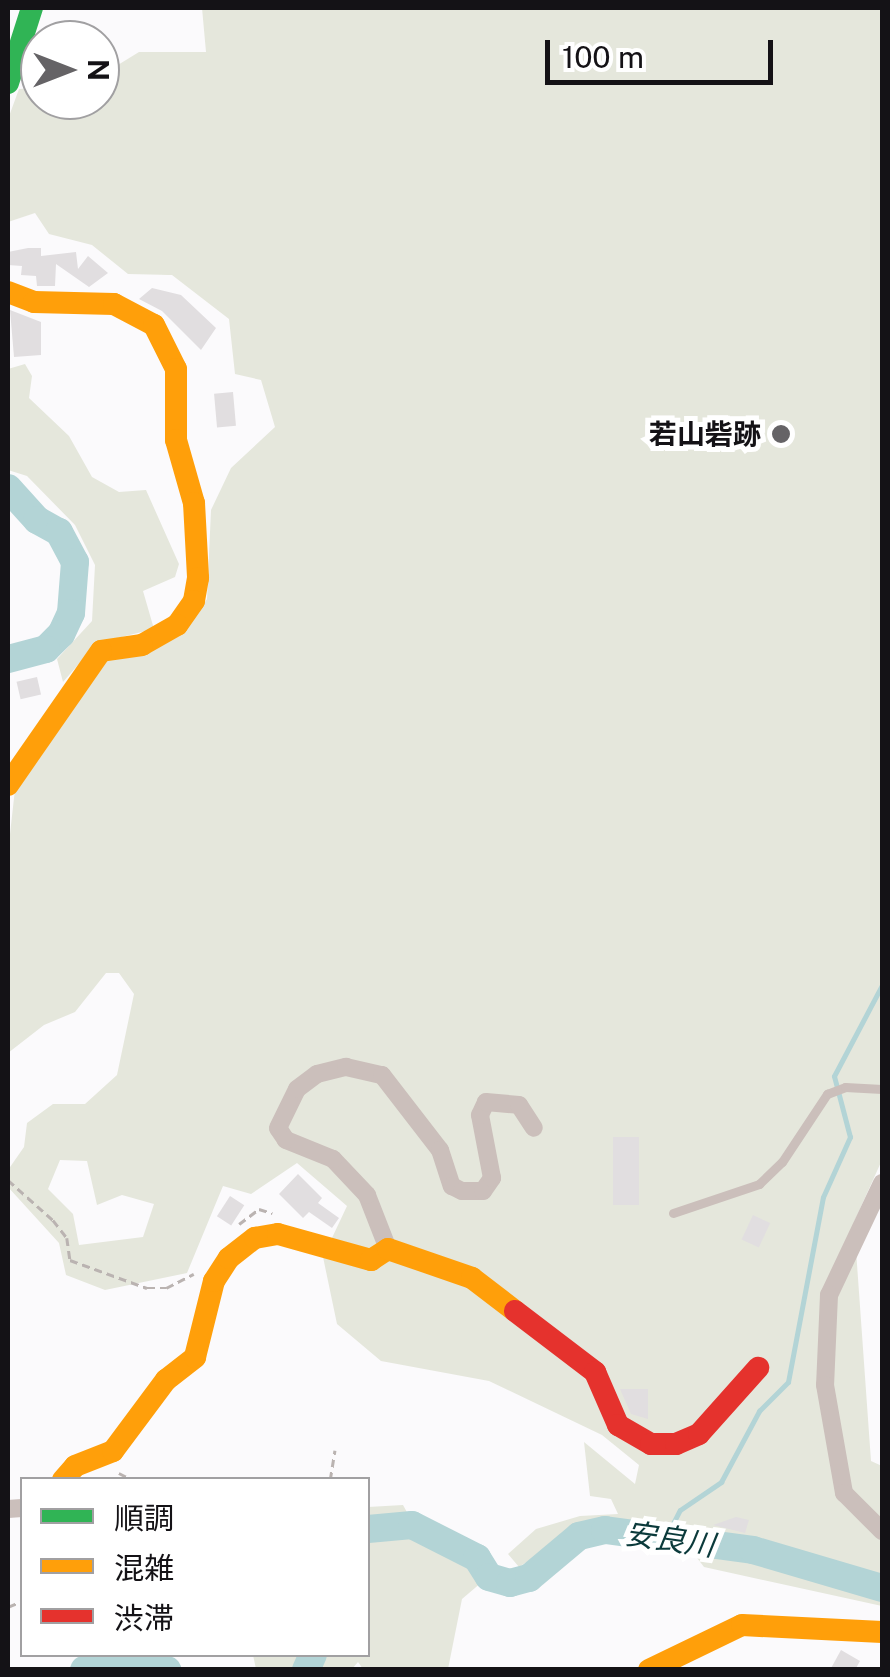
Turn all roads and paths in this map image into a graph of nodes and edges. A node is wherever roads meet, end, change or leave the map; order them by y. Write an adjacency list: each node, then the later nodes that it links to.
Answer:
1 (32, 8): 2 (street)
2 (8, 83)
3 (8, 292): 4 (street)
4 (8, 785)
5 (882, 1089): 9 (lane)
6 (534, 1128): 12 (street)
7 (8, 1180): 13 (path)
8 (882, 1183): 18 (street)
9 (673, 1213)
10 (230, 1232): 11 (path)
11 (278, 1234): 12 (street); 16 (street)
12 (388, 1249): 14 (street)
13 (201, 1266)
14 (758, 1368)
15 (335, 1450): 17 (path)
16 (67, 1477)
17 (330, 1477)
18 (882, 1531)
19 (882, 1632): 20 (street)
20 (649, 1670)

